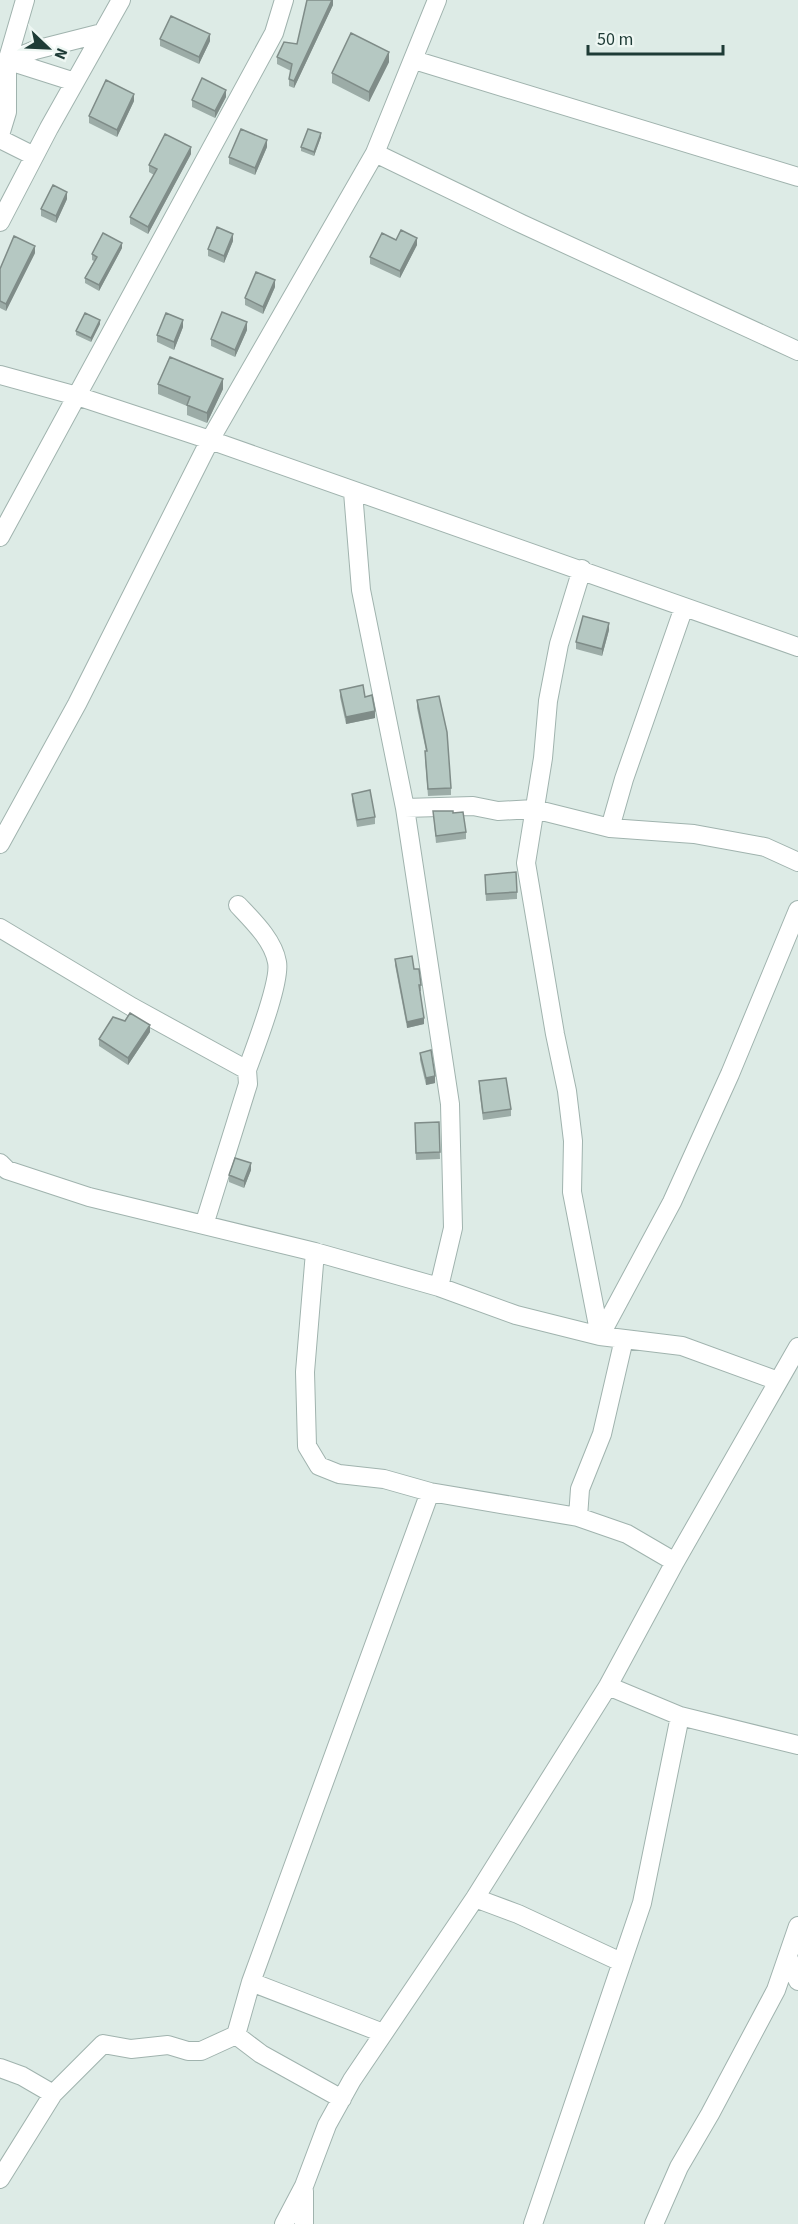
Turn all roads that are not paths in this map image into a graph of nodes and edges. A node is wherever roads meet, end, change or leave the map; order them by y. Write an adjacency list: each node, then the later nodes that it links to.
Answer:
1 (25, 0): 6 (street)
2 (120, 0): 5 (street)
3 (284, 0): 16 (street)
4 (437, 0): 7 (street)
5 (102, 33): 6 (street); 8 (street)
6 (2, 59): 8 (street); 9 (street)
7 (414, 60): 10 (street); 12 (street)
8 (75, 82): 11 (street)
9 (0, 137): 11 (street)
10 (375, 153): 14 (street); 17 (street)
11 (34, 156): 13 (street)
12 (798, 177)
13 (0, 222)
14 (798, 351)
15 (0, 375): 16 (street)
16 (77, 396): 17 (street); 19 (street)
17 (210, 440): 18 (street); 26 (street)
18 (353, 492): 20 (street); 23 (street)
19 (0, 537)
20 (582, 569): 21 (street); 24 (street)
21 (684, 607): 22 (street); 25 (street)
22 (798, 647)
23 (405, 808): 24 (street); 35 (street)
24 (534, 809): 25 (street); 36 (street)
25 (610, 828): 27 (street)
26 (0, 843)
27 (798, 862)
28 (238, 905): 31 (street)
29 (798, 909): 36 (street)
30 (0, 928): 31 (street)
31 (247, 1070): 33 (street)
32 (0, 1163): 33 (street)
33 (204, 1225): 34 (street)
34 (315, 1252): 35 (street); 40 (street)
35 (439, 1287): 36 (street)
36 (600, 1336): 37 (street)
37 (624, 1339): 39 (street); 41 (street)
38 (798, 1347): 39 (street)
39 (778, 1381): 42 (street)
40 (430, 1492): 41 (street); 50 (street)
41 (578, 1517): 42 (street)
42 (675, 1562): 43 (street)
43 (608, 1686): 44 (street); 46 (street)
44 (680, 1716): 45 (street); 49 (street)
45 (798, 1745)
46 (475, 1898): 49 (street); 52 (street)
47 (798, 1926): 48 (street)
48 (788, 1957): 51 (street); 62 (street)
49 (621, 1962): 61 (street)
50 (251, 1982): 52 (street); 53 (street)
51 (798, 1982)
52 (383, 2033): 56 (street)
53 (236, 2035): 55 (street); 56 (street)
54 (0, 2068): 55 (street)
55 (53, 2094): 57 (street)
56 (342, 2099): 58 (street)
57 (0, 2179)
58 (304, 2186): 59 (street); 60 (street)
59 (284, 2224)
60 (304, 2224)
61 (534, 2224)
62 (654, 2224)

